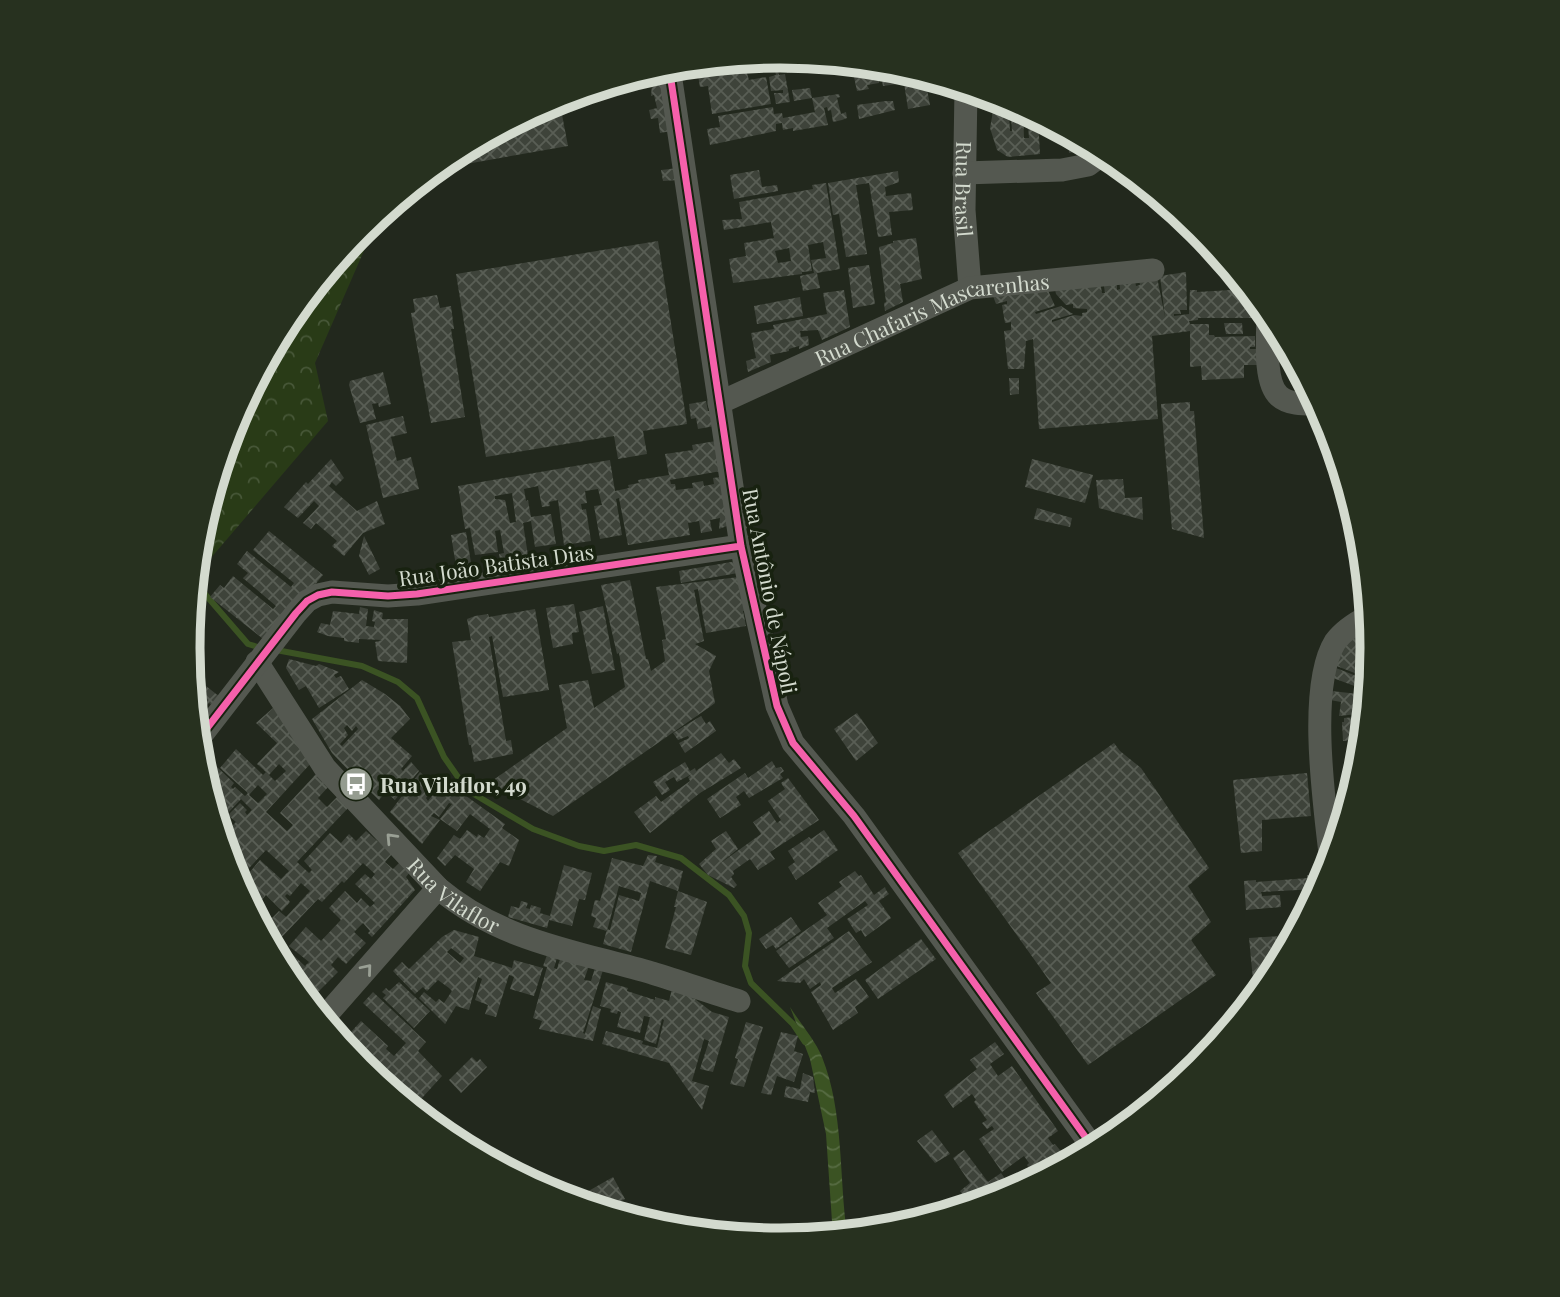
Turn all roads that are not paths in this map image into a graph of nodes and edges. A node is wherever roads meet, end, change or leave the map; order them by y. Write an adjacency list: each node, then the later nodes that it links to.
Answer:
1 (671, 78): 8 (street, Rua Antônio de Nápoli)
2 (966, 99): 4 (street, Rua Brasil)
3 (1094, 161): 4 (street)
4 (964, 173): 6 (street, Rua Brasil)
5 (1153, 270): 6 (street, Rua Chafaris Mascarenhas)
6 (970, 288): 8 (street, Rua Chafaris Mascarenhas)
7 (1268, 336): 9 (street)
8 (719, 403): 10 (street, Rua Antônio de Nápoli)
9 (1305, 403)
10 (741, 546): 12 (street, Rua João Batista Dias); 18 (street, Rua Antônio de Nápoli)
11 (1359, 622): 14 (street)
12 (260, 658): 13 (street, Rua João Batista Dias); 15 (street, Rua Vilaflor, one-way to 12)
13 (206, 729)
14 (1329, 836)
15 (438, 888): 16 (street, Rua Vilaflor); 17 (street, one-way to 15)
16 (739, 1001)
17 (329, 1012)
18 (1088, 1140)

